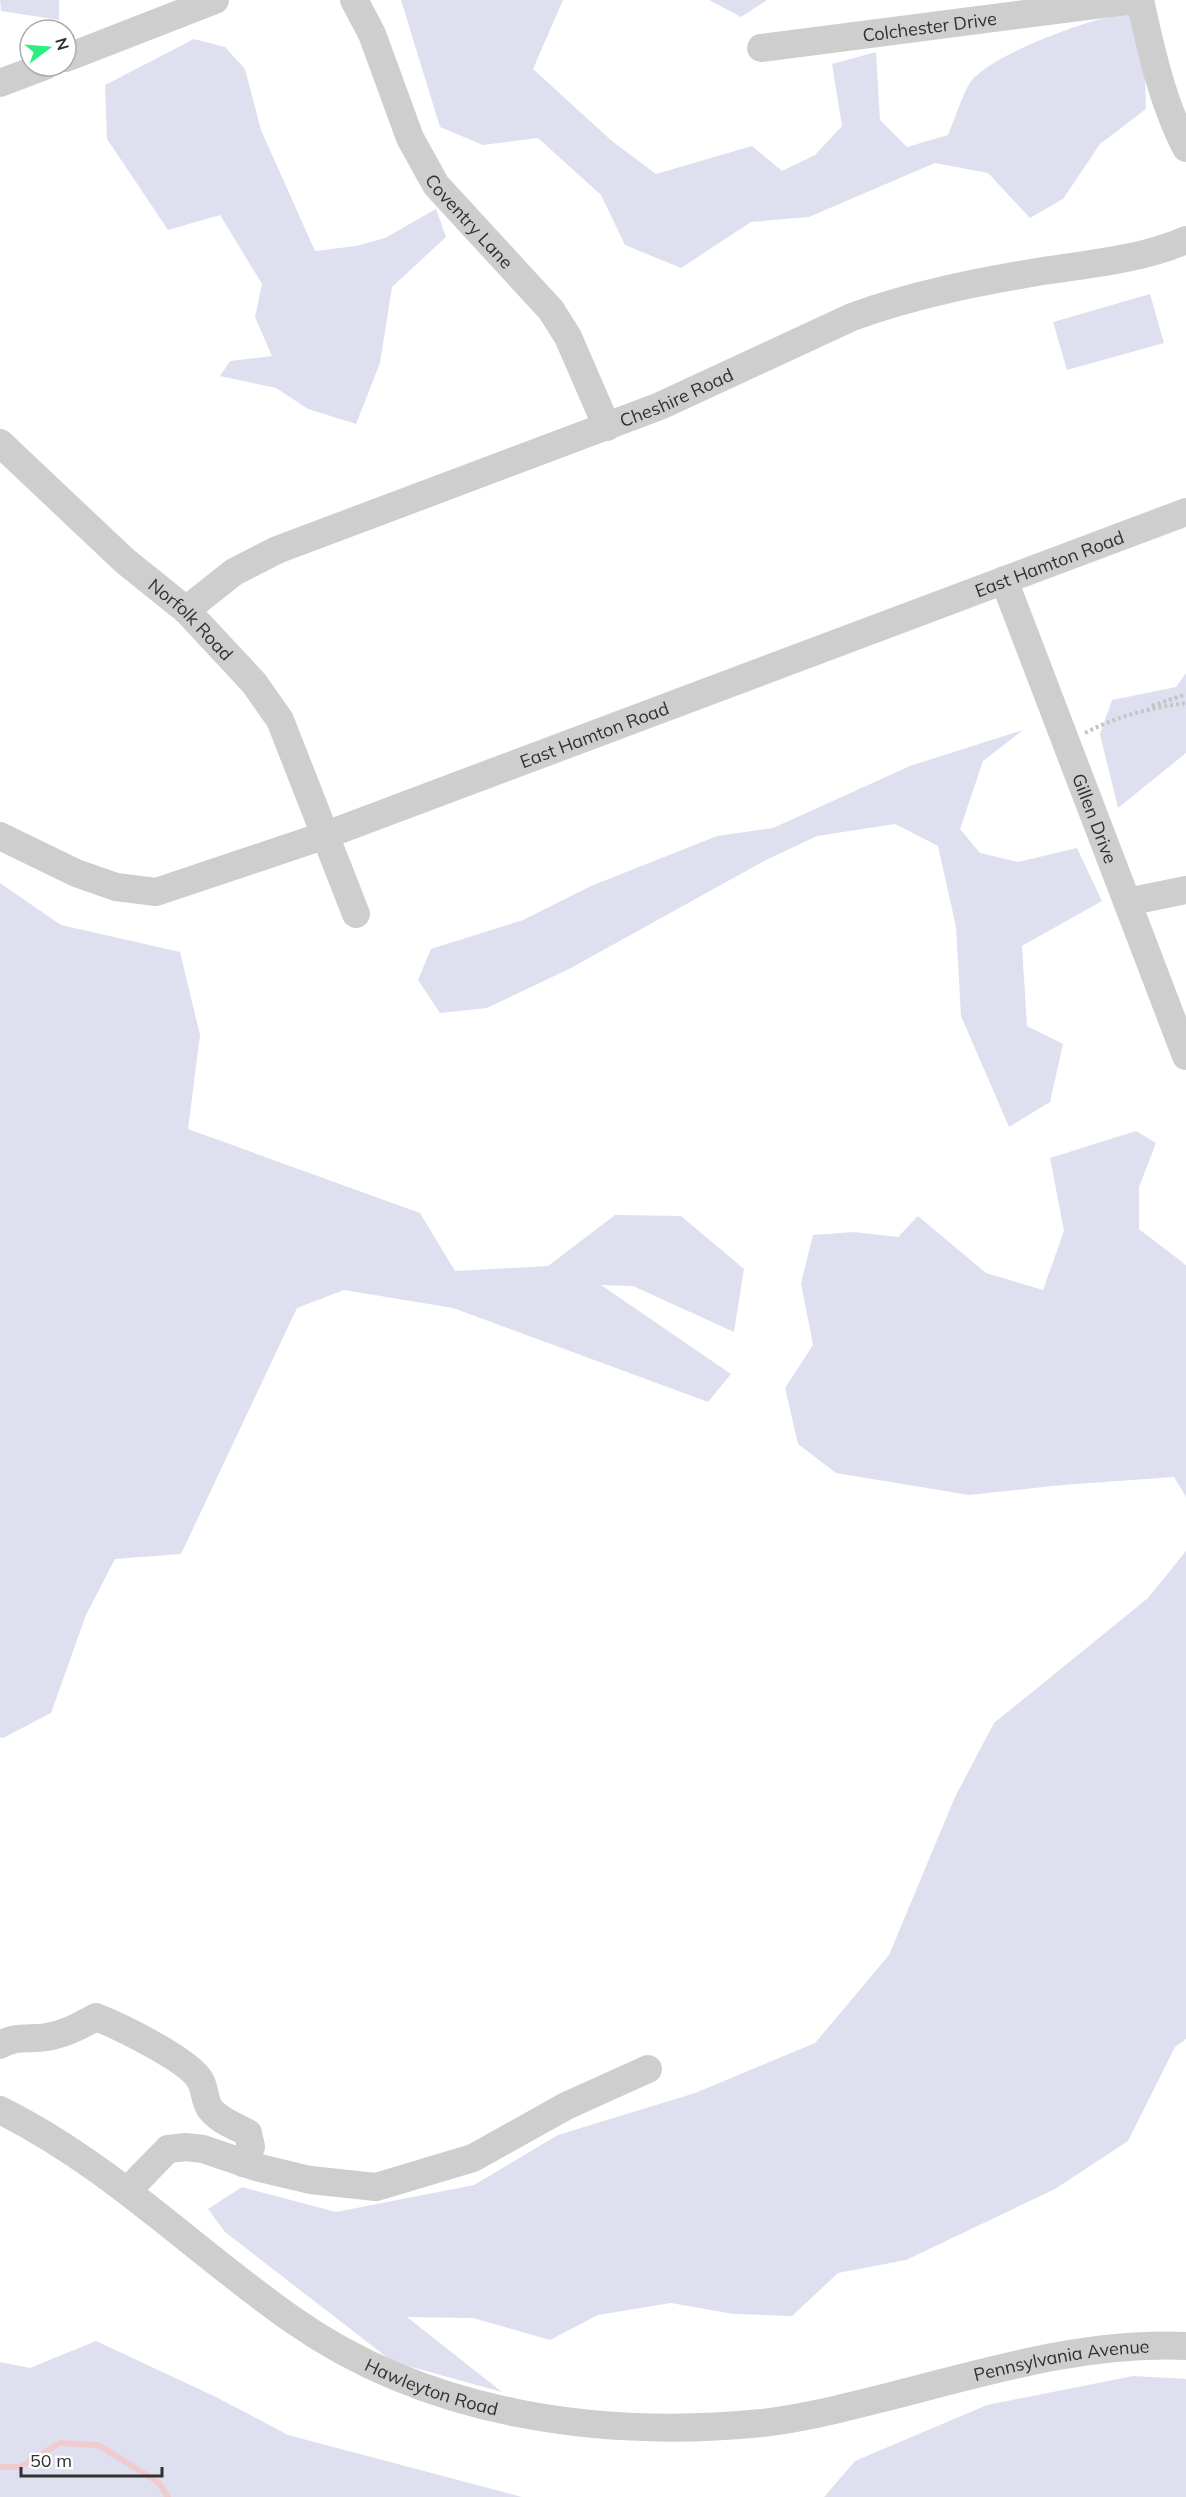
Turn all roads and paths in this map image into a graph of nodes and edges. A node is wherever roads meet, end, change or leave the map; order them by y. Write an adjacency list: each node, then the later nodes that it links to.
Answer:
1 (215, 0): 6 (street)
2 (354, 0): 11 (street, Coventry Lane)
3 (1134, 0): 5 (street, Colchester Drive)
4 (1140, 0): 9 (street)
5 (761, 48)
6 (78, 53)
7 (18, 76): 8 (street)
8 (0, 83)
9 (1186, 148)
10 (1186, 240): 11 (street, Cheshire Road)
11 (607, 427): 15 (street, Cheshire Road)
12 (0, 443): 15 (street, Norfolk Road)
13 (1186, 512): 14 (street, East Hamton Road)
14 (1004, 580): 19 (street, Gillen Drive); 20 (street, East Hamton Road)
15 (186, 610): 20 (street, Norfolk Road)
16 (1186, 694): 18 (path)
17 (1186, 703): 18 (path)
18 (1146, 709): 19 (path)
19 (1066, 742): 23 (street, Gillen Drive)
20 (326, 835): 21 (street, East Hamton Road); 24 (street, Norfolk Road)
21 (0, 836)
22 (1186, 890): 23 (street)
23 (1127, 902): 25 (street, Gillen Drive)
24 (356, 914)
25 (1181, 1026): 26 (street, Gillen Drive)
26 (1186, 1056)
27 (0, 2044): 30 (street)
28 (648, 2069): 30 (street)
29 (0, 2110): 31 (street, Hawleyton Road)
30 (243, 2163): 31 (street)
31 (128, 2190): 33 (street, Hawleyton Road)
32 (1186, 2346): 33 (street, Pennsylvania Avenue)
33 (939, 2384)

